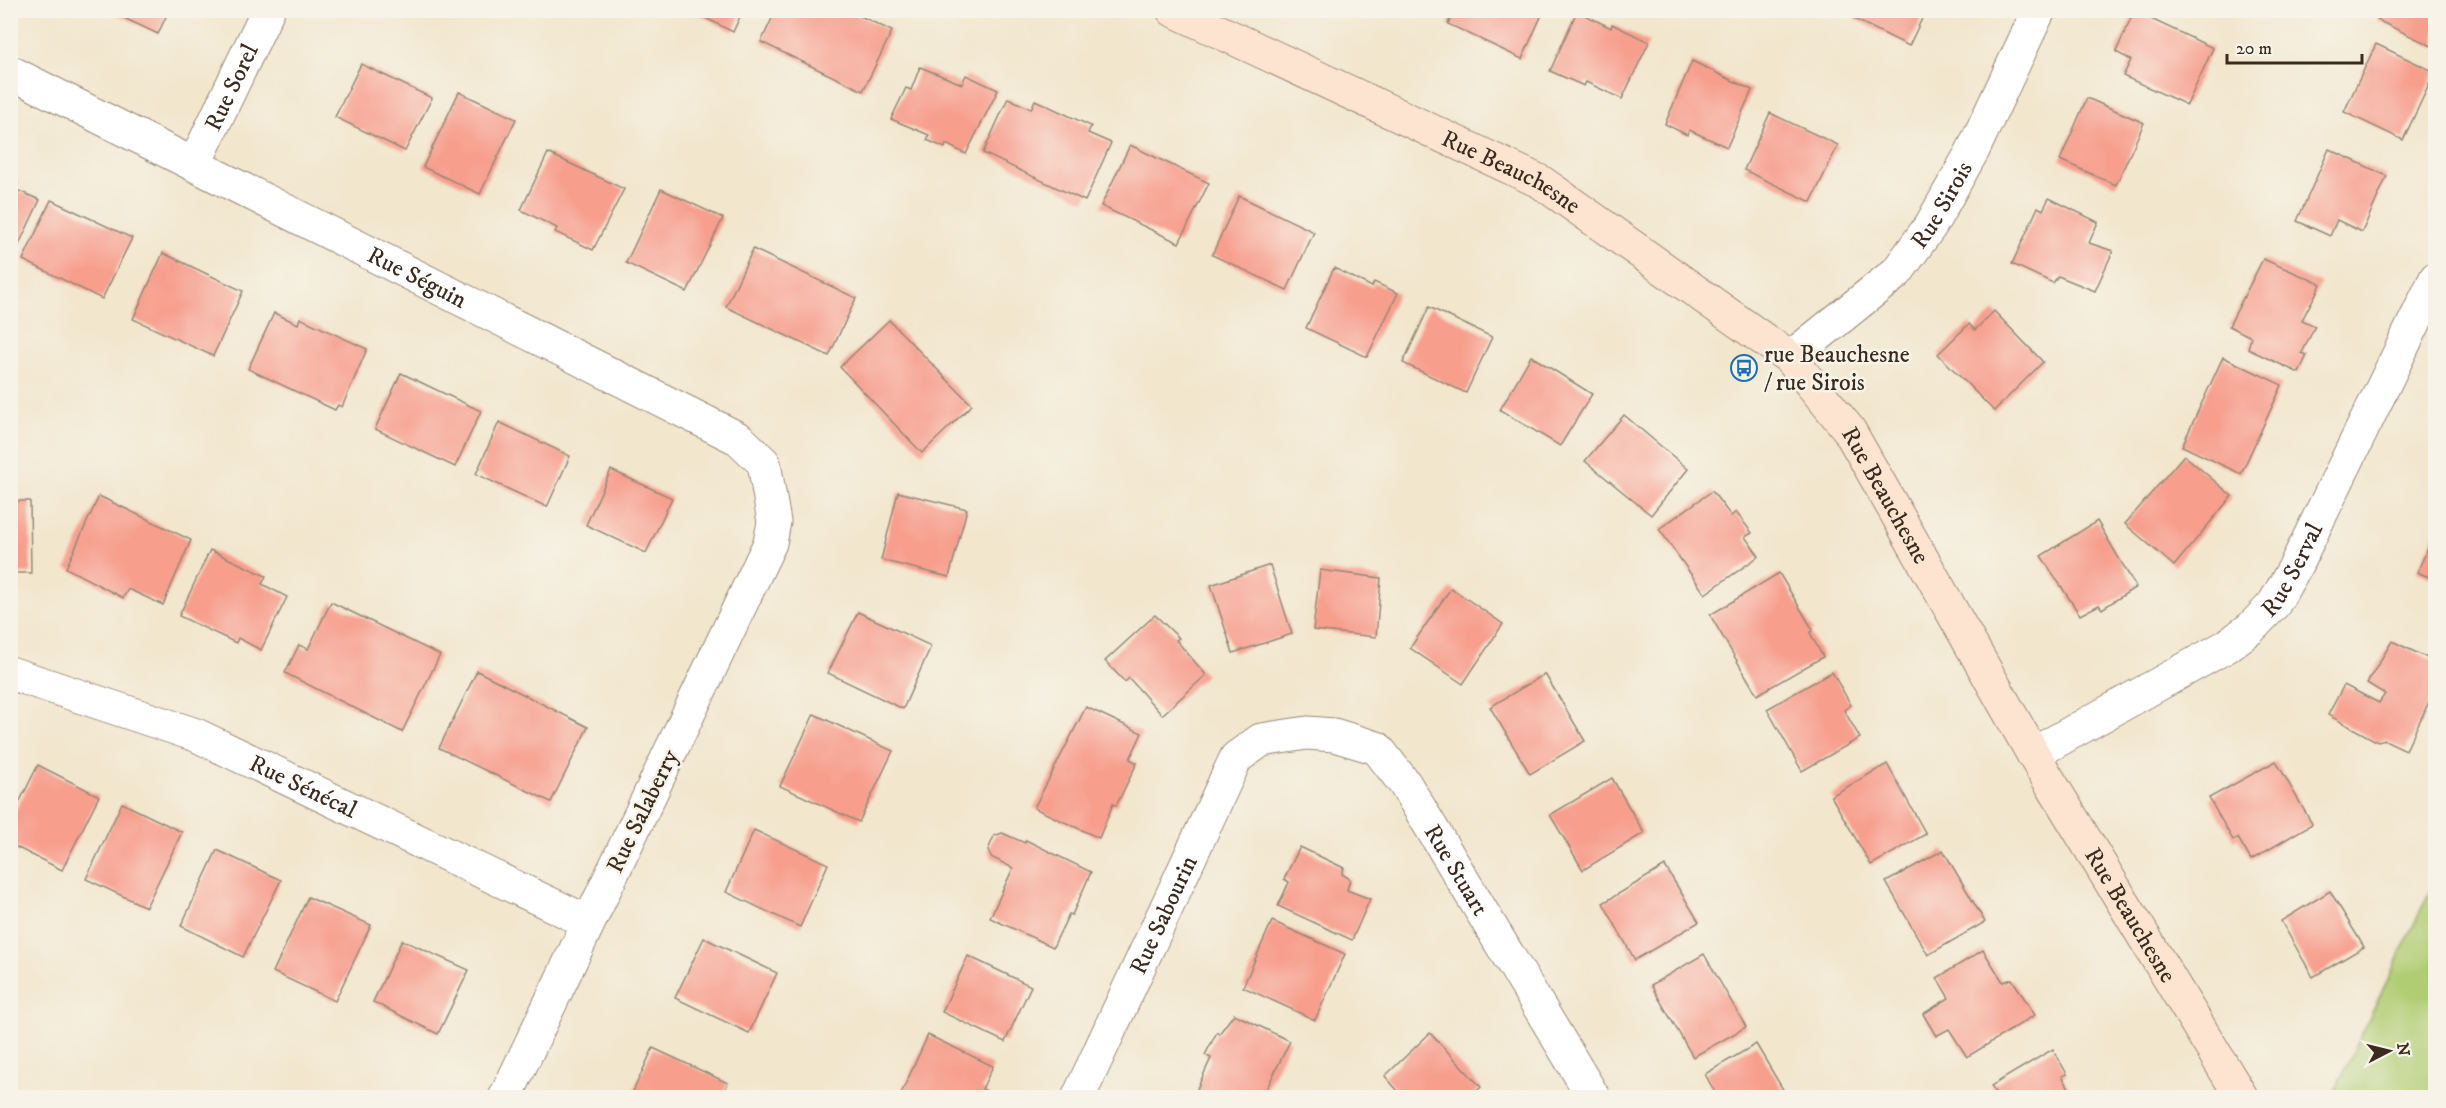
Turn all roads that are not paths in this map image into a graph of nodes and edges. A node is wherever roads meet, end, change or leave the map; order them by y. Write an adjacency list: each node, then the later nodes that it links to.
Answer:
1 (268, 10): 5 (street, Rue Sorel)
2 (1173, 10): 7 (street, Rue Beauchesne)
3 (2039, 10): 7 (street, Rue Sirois)
4 (10, 72): 5 (street, Rue Séguin)
5 (195, 163): 8 (street, Rue Séguin)
6 (2436, 278): 11 (street, Rue Serval)
7 (1790, 358): 11 (street, Rue Beauchesne)
8 (774, 522): 12 (street, Rue Salaberry)
9 (10, 673): 12 (street, Rue Sénécal)
10 (1261, 740): 14 (street, Rue Sabourin); 15 (street, Rue Stuart)
11 (2033, 754): 16 (street, Rue Beauchesne)
12 (588, 922): 13 (street, Rue Salaberry)
13 (505, 1098)
14 (1078, 1098)
15 (1594, 1098)
16 (2242, 1098)

